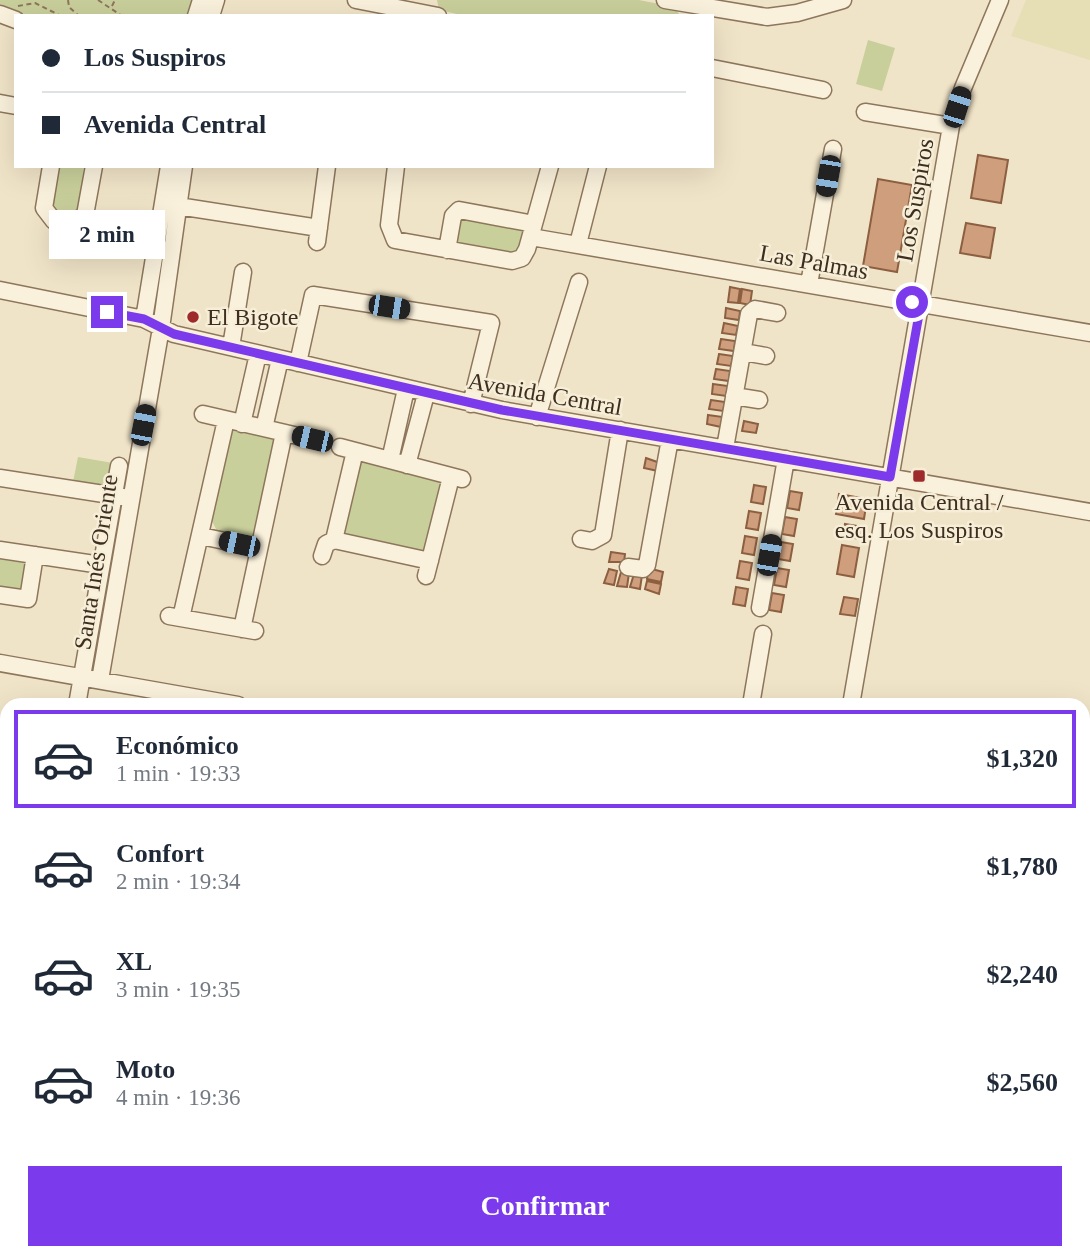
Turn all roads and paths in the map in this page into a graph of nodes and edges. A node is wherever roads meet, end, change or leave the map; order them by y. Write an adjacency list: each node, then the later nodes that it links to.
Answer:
1 (68, 0): 13 (path)
2 (98, 0): 8 (path)
3 (116, 0): 8 (path)
4 (356, 0): 10 (street)
5 (665, 0): 11 (street)
6 (843, 0): 11 (street)
7 (995, 1): 18 (street, Los Suspiros)
8 (112, 7): 14 (path)
9 (5, 9): 12 (path)
10 (432, 10)
11 (688, 10)
12 (57, 14)
13 (77, 14)
14 (120, 14)
15 (714, 68): 16 (street)
16 (823, 90)
17 (865, 112): 18 (street)
18 (951, 126): 36 (street, Los Suspiros)
19 (833, 149): 34 (street)
20 (51, 168): 21 (street)
21 (94, 168)
22 (169, 168): 38 (street)
23 (184, 168): 28 (street, Santa Inés Oriente)
24 (327, 168): 28 (street)
25 (396, 168): 31 (street)
26 (549, 168): 29 (street)
27 (597, 168): 30 (street)
28 (178, 205): 39 (street, Santa Inés Oriente)
29 (532, 230): 30 (street, Las Palmas); 31 (street); 31 (street, Las Palmas)
30 (578, 244): 34 (street, Las Palmas)
31 (447, 250)
32 (243, 272): 41 (street)
33 (579, 282): 53 (street)
34 (809, 284): 36 (street, Las Palmas)
35 (0, 290): 38 (street, Avenida Central)
36 (921, 303): 40 (street, Las Palmas); 65 (street, Los Suspiros)
37 (777, 313): 42 (street)
38 (144, 319): 39 (street, Avenida Central)
39 (161, 328): 41 (street, Avenida Central); 67 (street, Santa Inés Oriente)
40 (1090, 333)
41 (231, 347): 43 (street, Avenida Central)
42 (743, 352): 44 (street); 49 (street)
43 (258, 354): 45 (street, Avenida Central); 54 (street)
44 (766, 356)
45 (280, 359): 46 (street, Avenida Central); 55 (street)
46 (298, 363): 47 (street, Avenida Central); 51 (street)
47 (406, 389): 48 (street, Avenida Central); 62 (street)
48 (426, 394): 51 (street, Avenida Central); 64 (street)
49 (734, 396): 50 (street); 60 (street)
50 (759, 400)
51 (471, 404): 53 (street, Avenida Central)
52 (203, 415): 54 (street)
53 (537, 417): 56 (street, Avenida Central)
54 (234, 422): 55 (street); 69 (street)
55 (264, 428): 57 (street)
56 (620, 430): 59 (street, Avenida Central); 70 (street)
57 (285, 433): 58 (street); 72 (street)
58 (312, 439)
59 (670, 439): 60 (street, Avenida Central); 77 (street)
60 (725, 448): 61 (street, Avenida Central)
61 (786, 459): 65 (street, Avenida Central); 79 (street)
62 (390, 460): 64 (street); 71 (street)
63 (119, 466): 67 (street)
64 (407, 466): 71 (street)
65 (890, 477): 68 (street, Avenida Central); 87 (street, Los Suspiros)
66 (0, 478): 67 (street)
67 (121, 497): 76 (street); 83 (street, Santa Inés Oriente)
68 (1090, 512)
69 (201, 537): 72 (street); 72 (street)
70 (581, 539)
71 (334, 540): 75 (street)
72 (258, 548)
73 (0, 550): 74 (street)
74 (35, 555): 76 (street); 78 (street)
75 (322, 556)
76 (101, 565): 82 (street)
77 (628, 567)
78 (0, 595)
79 (760, 608)
80 (763, 634): 86 (street)
81 (0, 663): 82 (street)
82 (82, 677): 83 (street); 84 (street)
83 (100, 680): 85 (street)
84 (78, 698)
85 (191, 698)
86 (752, 698)
87 (852, 698)

